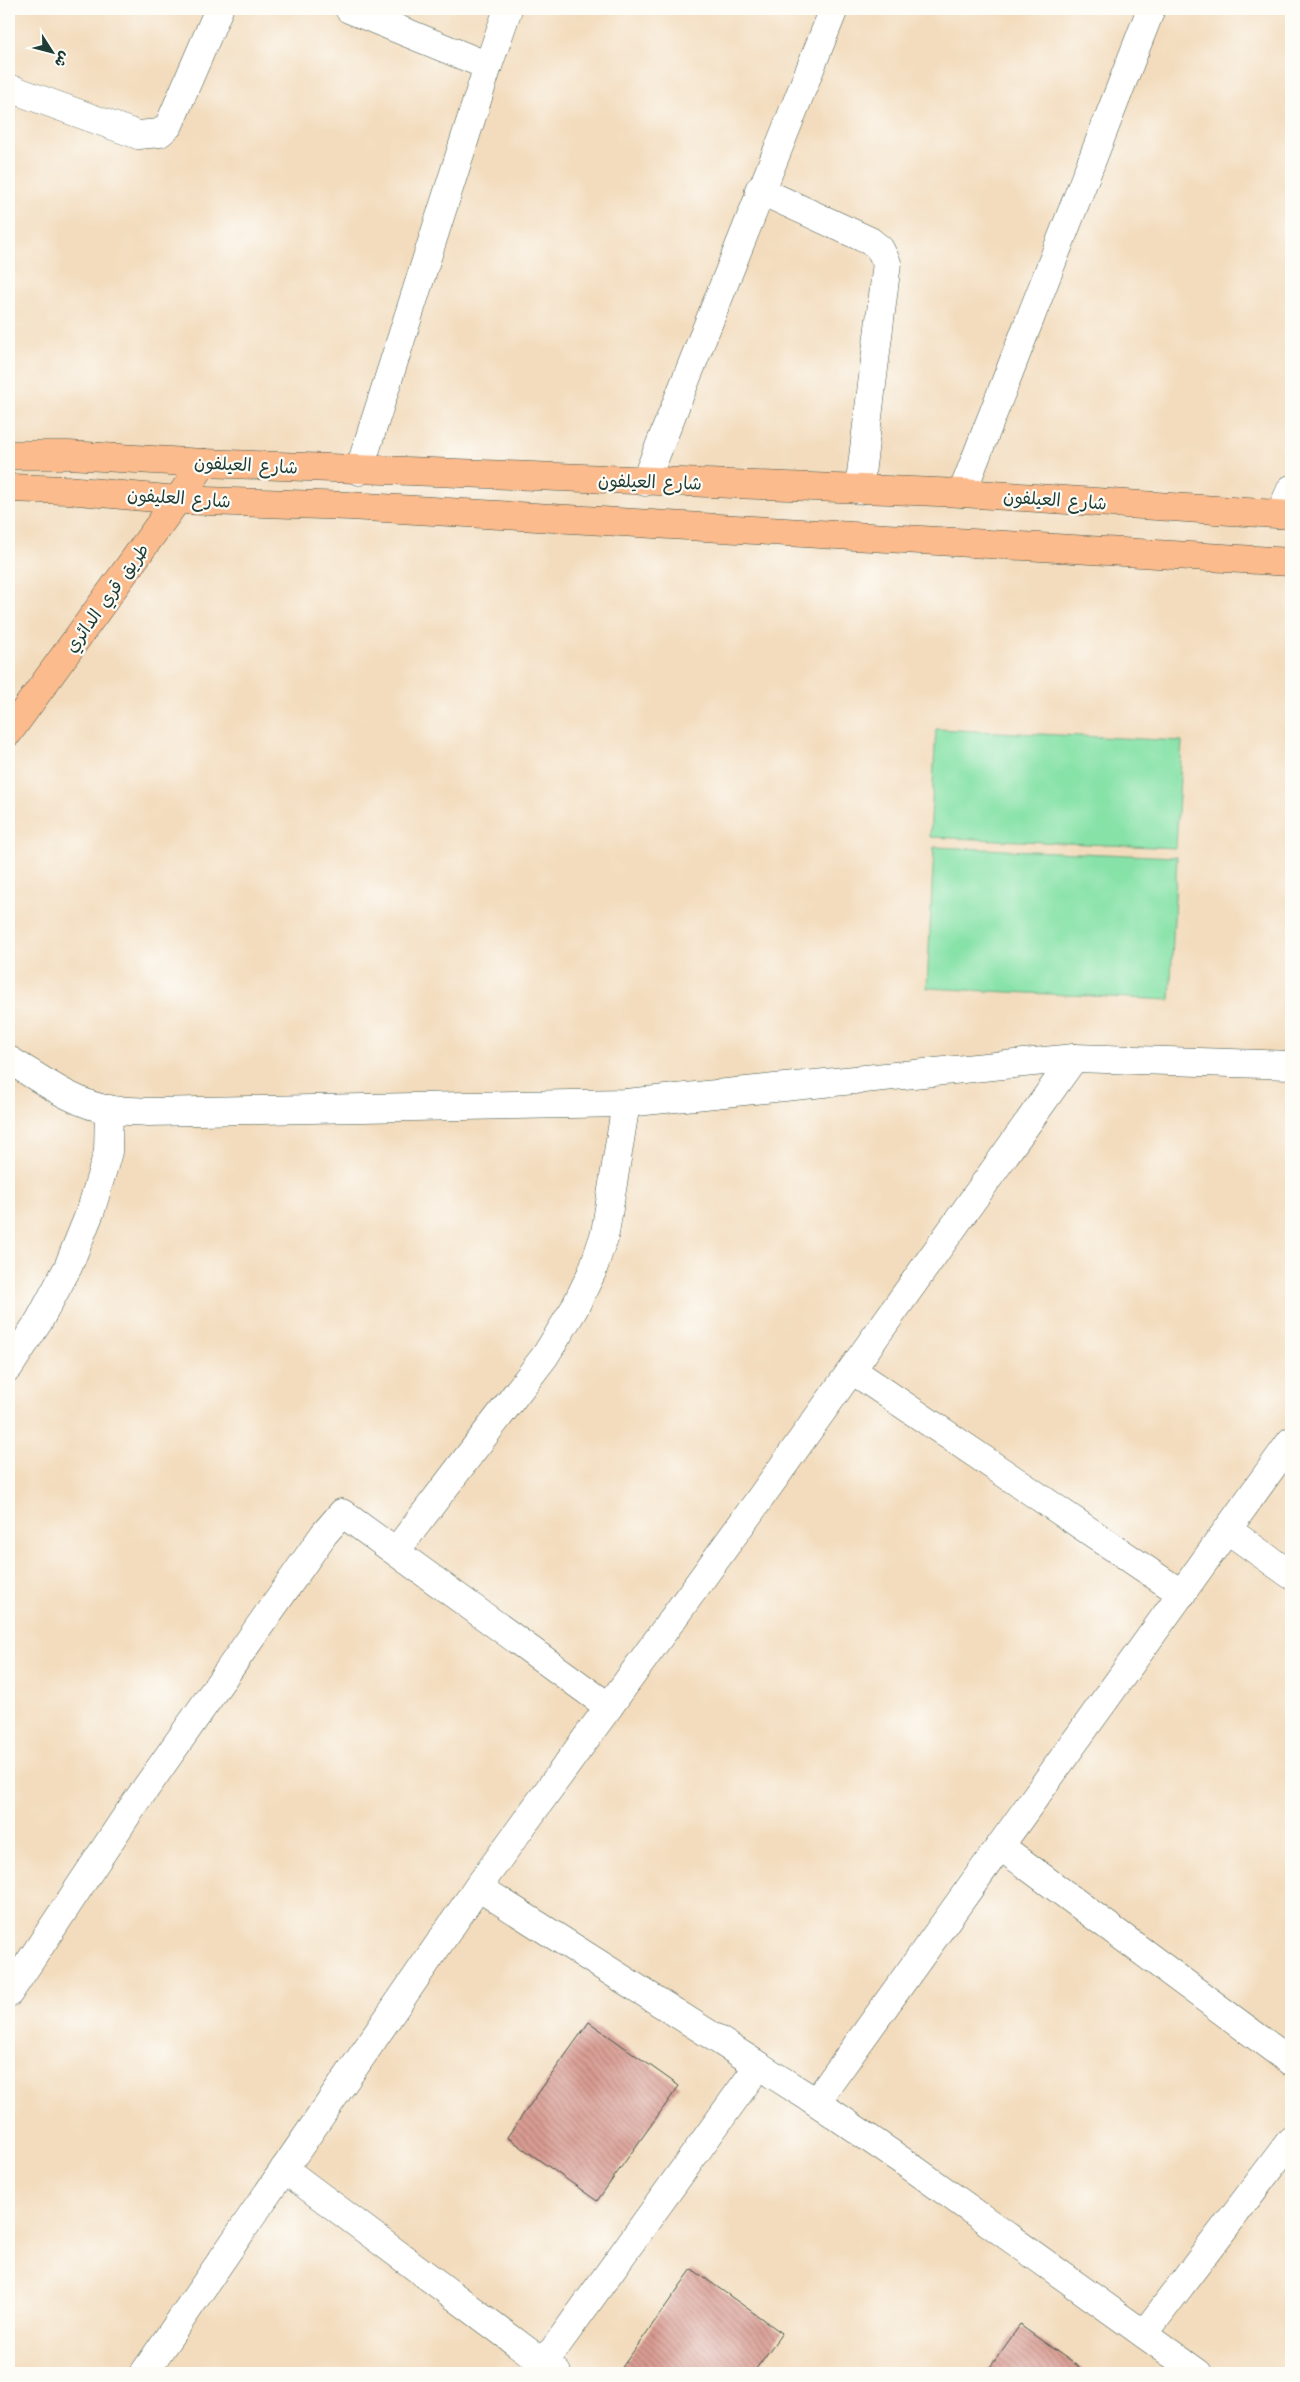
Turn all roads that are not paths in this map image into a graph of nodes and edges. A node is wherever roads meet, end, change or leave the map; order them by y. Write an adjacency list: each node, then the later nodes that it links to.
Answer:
1 (219, 9): 7 (street)
2 (349, 9): 6 (street)
3 (508, 9): 6 (street)
4 (834, 9): 8 (street)
5 (1151, 9): 16 (street)
6 (488, 66): 11 (street)
7 (9, 88)
8 (759, 190): 12 (street); 15 (street)
9 (9, 455): 10 (main road, شارع العيلفون)
10 (204, 463): 11 (main road, شارع العيلفون); 17 (main road, طريق قري الدائري)
11 (359, 471): 12 (main road, شارع العيلفون)
12 (645, 482): 15 (main road, شارع العيلفون)
13 (9, 488): 17 (main road, شارع العليفون)
14 (1291, 489): 18 (street)
15 (859, 490): 16 (main road, شارع العيلفون)
16 (962, 493): 18 (main road, شارع العيلفون)
17 (178, 500): 19 (main road, شارع العليفون); 20 (main road, طريق قري الدائري)
18 (1286, 515)
19 (1291, 562)
20 (9, 732)
21 (1074, 1058): 23 (street); 24 (street); 27 (street)
22 (9, 1060): 25 (street)
23 (1291, 1065)
24 (626, 1104): 25 (street); 30 (street)
25 (109, 1110): 26 (street)
26 (9, 1367)
27 (852, 1370): 32 (street); 33 (street)
28 (1291, 1441): 29 (street)
29 (1228, 1530): 31 (street); 32 (street)
30 (396, 1551): 33 (street); 36 (street)
31 (1291, 1575)
32 (1182, 1594): 34 (street)
33 (609, 1707): 35 (street)
34 (1000, 1846): 37 (street); 39 (street)
35 (478, 1887): 38 (street); 41 (street)
36 (9, 1993)
37 (1291, 2062)
38 (759, 2066): 39 (street); 43 (street)
39 (816, 2102): 42 (street)
40 (1291, 2140): 42 (street)
41 (284, 2169): 43 (street); 44 (street)
42 (1144, 2334): 45 (street)
43 (550, 2368)
44 (144, 2373)
45 (1198, 2373)

